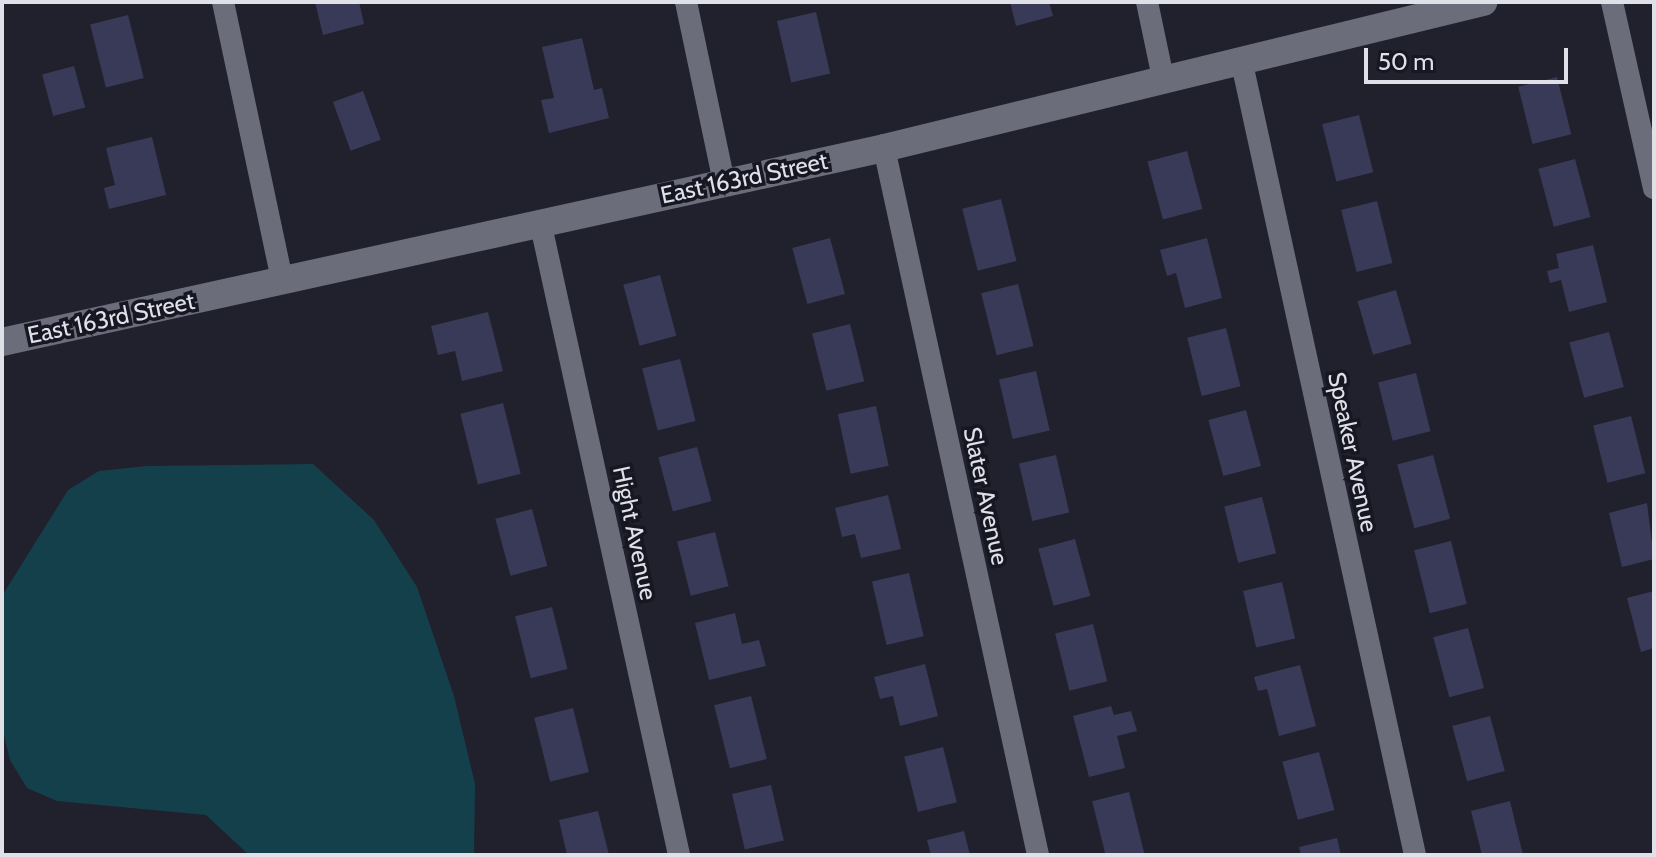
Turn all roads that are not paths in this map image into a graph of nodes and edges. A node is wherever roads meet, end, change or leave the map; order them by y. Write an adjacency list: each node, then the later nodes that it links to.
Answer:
1 (223, 2): 12 (street)
2 (686, 2): 9 (street)
3 (1147, 2): 7 (street)
4 (1483, 2): 6 (street, East 163rd Street)
5 (1612, 2): 10 (street)
6 (1241, 59): 7 (street, East 163rd Street); 16 (street, Speaker Avenue)
7 (1163, 78): 8 (street, East 163rd Street)
8 (884, 148): 9 (street, East 163rd Street); 15 (street, Slater Avenue)
9 (724, 183): 11 (street, East 163rd Street)
10 (1654, 188)
11 (540, 221): 12 (street, East 163rd Street); 14 (street, Hight Avenue)
12 (282, 280): 13 (street, East 163rd Street)
13 (2, 342)
14 (679, 855)
15 (1038, 855)
16 (1415, 855)

